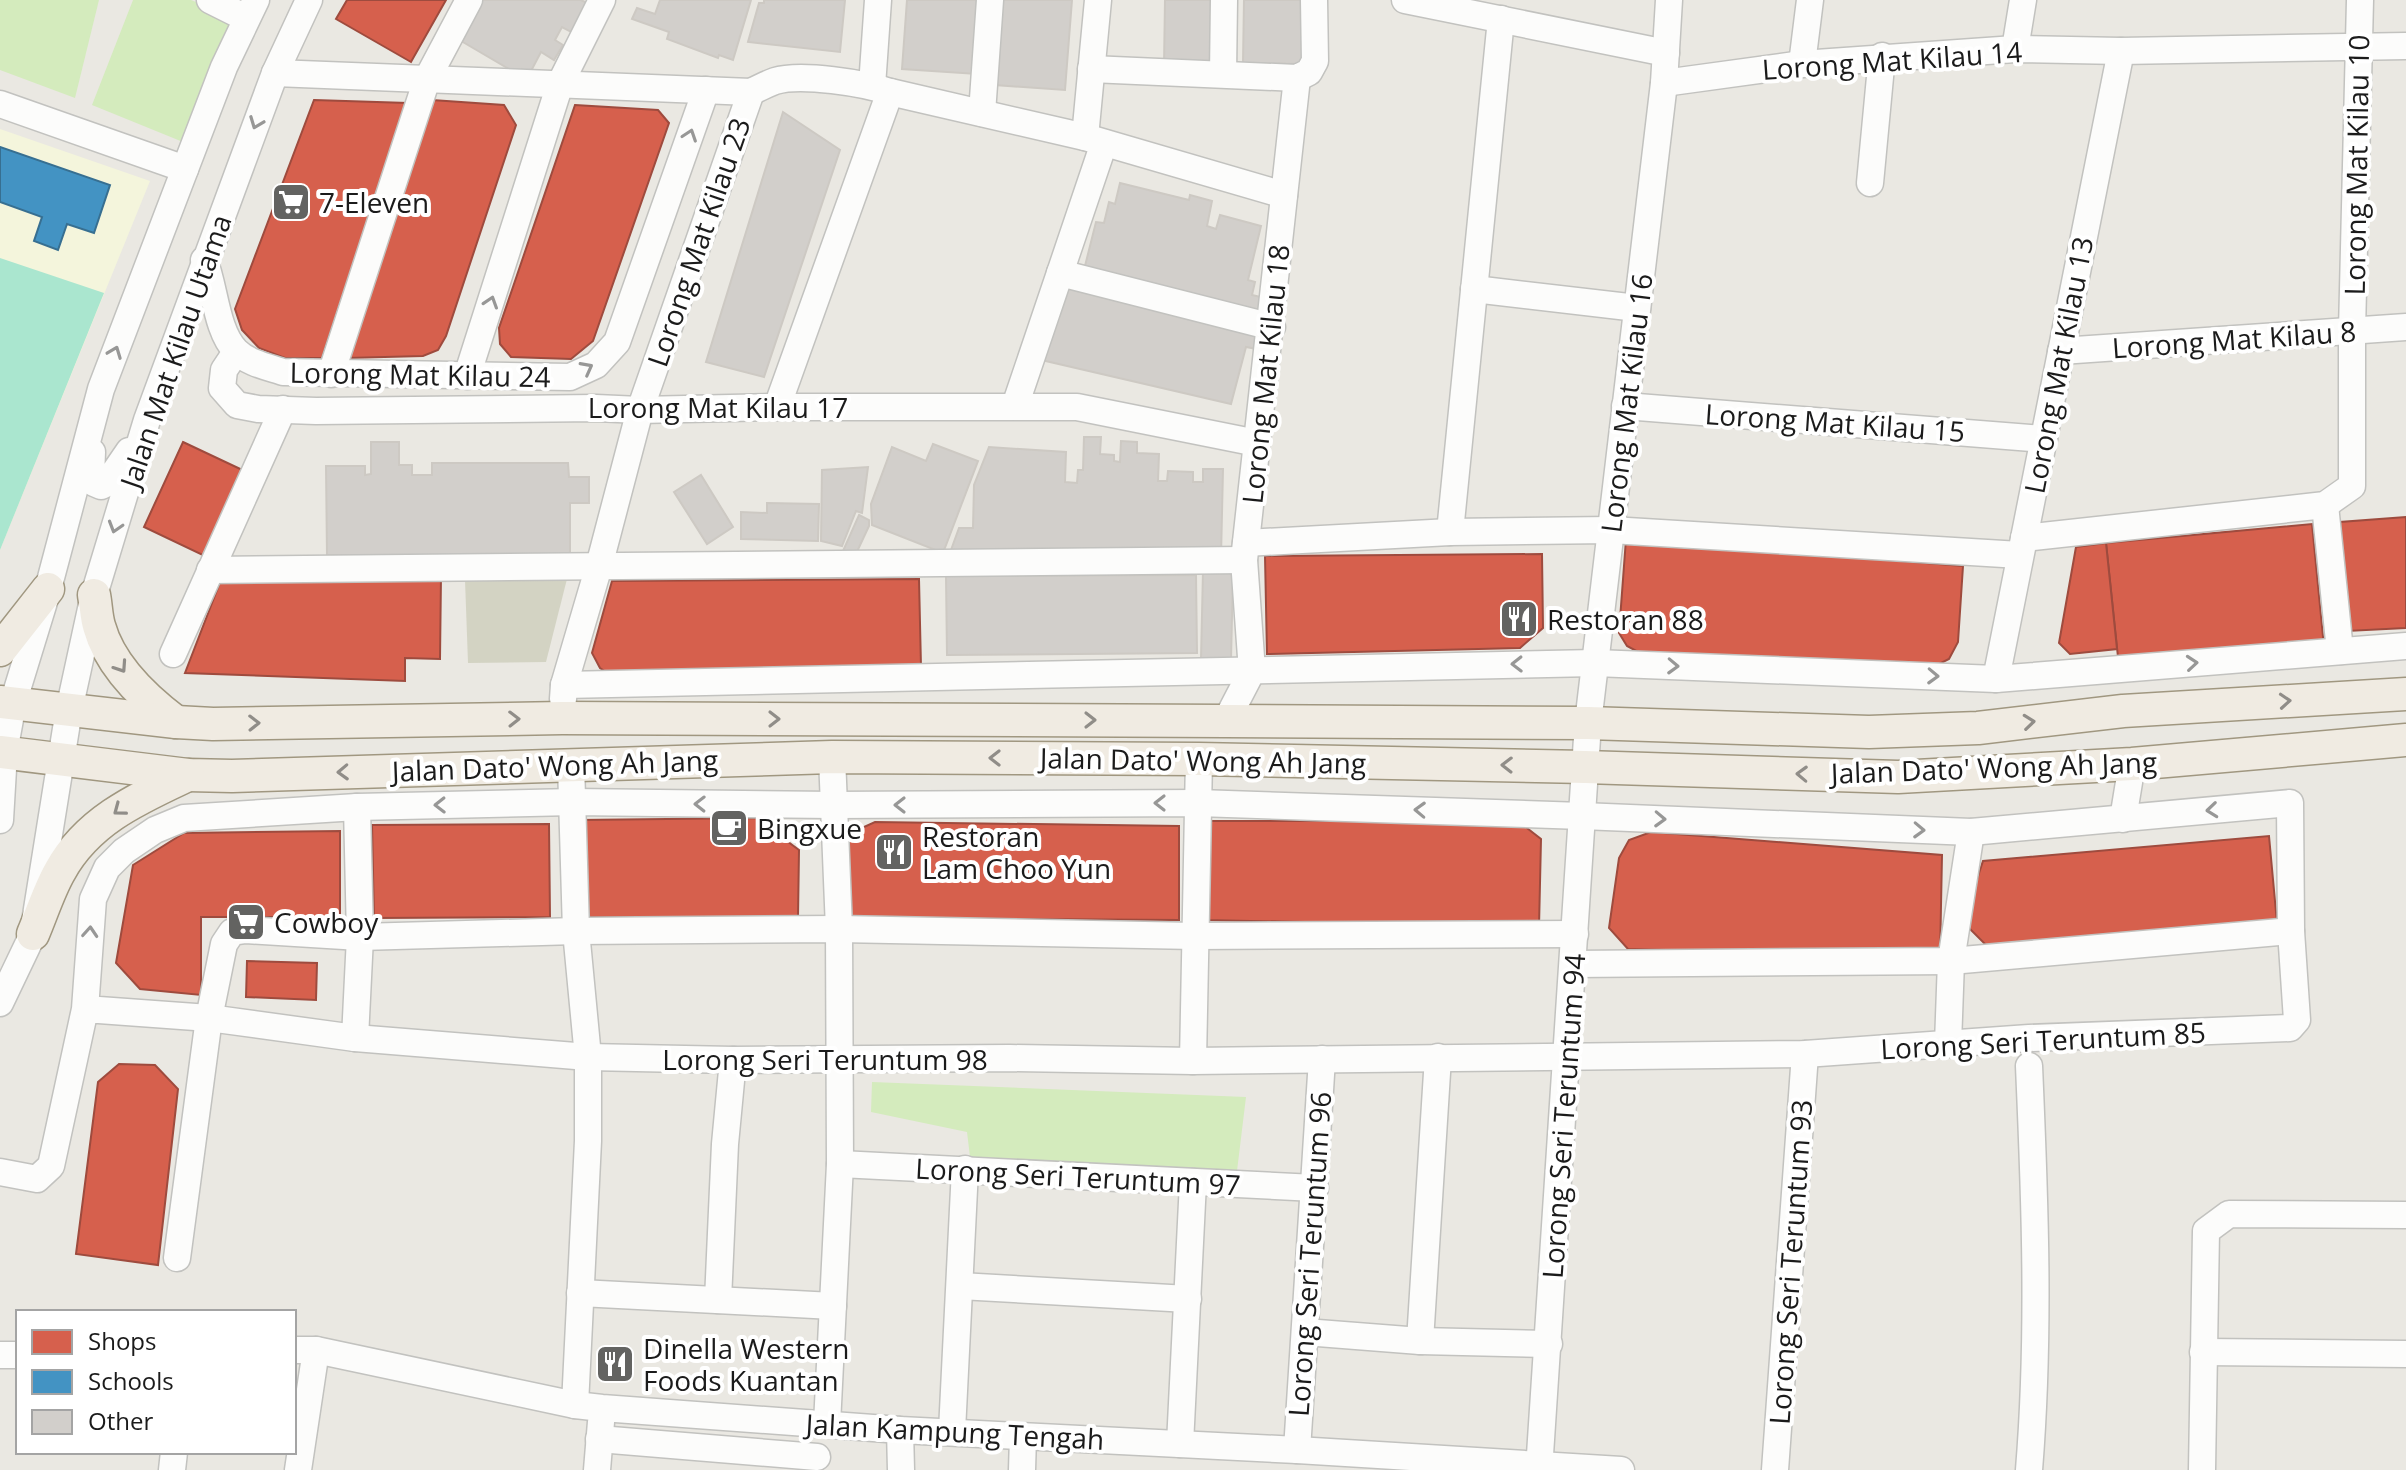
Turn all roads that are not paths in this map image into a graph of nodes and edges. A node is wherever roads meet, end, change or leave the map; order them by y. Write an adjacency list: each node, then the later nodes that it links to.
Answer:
1 (210, 0): 15 (street)
2 (309, 0): 25 (street, Jalan Mat Kilau Utama)
3 (469, 0): 28 (street)
4 (602, 0): 30 (street)
5 (878, 0): 31 (street)
6 (990, 0): 35 (street)
7 (1098, 0): 24 (street)
8 (1224, 0): 26 (street)
9 (1314, 0): 27 (street)
10 (1405, 0): 16 (street)
11 (1669, 0): 21 (street, Lorong Mat Kilau 16)
12 (1810, 0): 23 (street)
13 (2023, 0): 19 (street)
14 (2360, 0): 18 (street, Lorong Mat Kilau 10)
15 (251, 9): 37 (street, Jalan Mat Kilau Utama)
16 (1501, 19): 21 (street); 42 (street)
17 (2406, 46): 18 (street, Lorong Mat Kilau 14)
18 (2359, 47): 20 (street, Lorong Mat Kilau 14); 46 (street, Lorong Mat Kilau 10)
19 (2015, 49): 20 (street, Lorong Mat Kilau 14); 22 (street, Lorong Mat Kilau 14)
20 (2121, 51): 47 (street, Lorong Mat Kilau 13)
21 (1666, 53): 29 (street, Lorong Mat Kilau 16)
22 (1882, 56): 23 (street, Lorong Mat Kilau 14); 38 (street)
23 (1802, 64): 29 (street, Lorong Mat Kilau 14)
24 (1091, 69): 26 (street); 36 (street)
25 (275, 73): 28 (street); 40 (street, Jalan Mat Kilau Utama, one-way to 40)
26 (1223, 74): 27 (street)
27 (1297, 78): 39 (street, Lorong Mat Kilau 18)
28 (427, 79): 30 (street); 49 (street)
29 (1664, 83): 43 (street, Lorong Mat Kilau 16)
30 (560, 84): 32 (street); 50 (street, one-way to 30)
31 (881, 89): 33 (street); 35 (street); 54 (street)
32 (706, 90): 33 (street); 50 (street, Lorong Mat Kilau 24, one-way to 32)
33 (751, 92): 56 (street, Lorong Mat Kilau 23)
34 (0, 104): 37 (street)
35 (982, 113): 36 (street)
36 (1094, 140): 39 (street); 41 (street)
37 (185, 169): 51 (street, Jalan Mat Kilau Utama, one-way to 37)
38 (1870, 183)
39 (1284, 195): 44 (street, Lorong Mat Kilau 18)
40 (204, 260): 48 (street); 57 (street, Jalan Mat Kilau Utama)
41 (1060, 273): 44 (street); 52 (street)
42 (1474, 289): 43 (street); 62 (street)
43 (1637, 308): 53 (street, Lorong Mat Kilau 16)
44 (1272, 327): 59 (street, Lorong Mat Kilau 18)
45 (2406, 327): 46 (street, Lorong Mat Kilau 8)
46 (2352, 331): 47 (street, Lorong Mat Kilau 8); 60 (street, Lorong Mat Kilau 10)
47 (2061, 351): 58 (street, Lorong Mat Kilau 13)
48 (236, 352): 49 (street, Lorong Mat Kilau 24); 55 (street, Lorong Mat Kilau 17)
49 (331, 374): 50 (street, Lorong Mat Kilau 24)
50 (467, 376)
51 (97, 403): 57 (street); 67 (street, Jalan Mat Kilau Utama)
52 (1015, 406): 54 (street, Lorong Mat Kilau 17); 59 (street, Lorong Mat Kilau 17)
53 (1625, 406): 58 (street, Lorong Mat Kilau 15); 61 (street, Lorong Mat Kilau 16)
54 (777, 407): 56 (street, Lorong Mat Kilau 17)
55 (283, 409): 56 (street, Lorong Mat Kilau 17); 66 (street)
56 (640, 410): 65 (street, Lorong Mat Kilau 23)
57 (147, 420): 68 (street, Jalan Mat Kilau Utama, one-way to 68)
58 (2044, 439): 63 (street, Lorong Mat Kilau 13)
59 (1257, 443): 64 (street, Lorong Mat Kilau 18)
60 (2325, 505): 63 (street); 71 (street)
61 (1611, 530): 62 (street); 63 (street); 73 (street, Lorong Mat Kilau 16)
62 (1450, 532): 64 (street)
63 (2022, 546): 75 (street, Lorong Mat Kilau 13)
64 (1245, 552): 65 (street); 74 (street, Lorong Mat Kilau 18)
65 (599, 566): 66 (street); 76 (street, Lorong Mat Kilau 23)
66 (210, 570): 72 (street)
67 (48, 589): 70 (main road); 78 (street, Jalan Mat Kilau Utama)
68 (94, 595): 79 (street, Jalan Mat Kilau Utama); 82 (main road, one-way to 82)
69 (2406, 646): 71 (street)
70 (0, 650)
71 (2340, 651): 75 (street, one-way to 71)
72 (173, 654)
73 (1595, 663): 74 (street, one-way to 74); 75 (street, one-way to 75); 83 (street, Lorong Mat Kilau 16)
74 (1252, 671): 76 (street); 81 (street)
75 (1996, 679)
76 (564, 685): 80 (street, Lorong Mat Kilau 23)
77 (2406, 694): 83 (main road, Jalan Dato' Wong Ah Jang, one-way to 77)
78 (6, 702): 79 (main road, Jalan Dato' Wong Ah Jang); 85 (street, Jalan Mat Kilau Utama)
79 (69, 710): 82 (main road, Jalan Dato' Wong Ah Jang); 88 (street, Jalan Mat Kilau Utama)
80 (562, 718): 81 (main road, Jalan Dato' Wong Ah Jang, one-way to 81); 82 (main road, Jalan Dato' Wong Ah Jang, one-way to 80)
81 (1226, 721): 83 (main road, Jalan Dato' Wong Ah Jang)
82 (176, 722)
83 (1588, 723): 91 (street, Lorong Mat Kilau 16)
84 (2406, 740): 90 (main road, Jalan Dato' Wong Ah Jang)
85 (2, 752): 88 (main road, Jalan Dato' Wong Ah Jang); 99 (street, Jalan Mat Kilau Utama)
86 (832, 757): 87 (main road, Jalan Dato' Wong Ah Jang, one-way to 86); 89 (main road, Jalan Dato' Wong Ah Jang); 95 (street)
87 (1199, 759): 91 (main road, Jalan Dato' Wong Ah Jang, one-way to 87); 94 (street)
88 (60, 760): 92 (main road, Jalan Dato' Wong Ah Jang); 104 (street, Jalan Mat Kilau Utama)
89 (571, 764): 92 (main road, Jalan Dato' Wong Ah Jang, one-way to 92); 93 (street)
90 (2132, 764): 91 (main road, Jalan Dato' Wong Ah Jang, one-way to 91); 98 (street)
91 (1585, 767): 97 (street, Lorong Seri Teruntum 94)
92 (188, 775): 104 (main road, one-way to 104)
93 (573, 802): 95 (street, one-way to 93); 96 (street, one-way to 96); 102 (street)
94 (1198, 803): 95 (street, one-way to 95); 97 (street, one-way to 94); 106 (street)
95 (834, 805): 101 (street)
96 (357, 807): 107 (street); 111 (street, one-way to 96)
97 (1582, 816): 100 (street, one-way to 100); 105 (street, Lorong Seri Teruntum 94)
98 (2123, 819): 100 (street); 103 (street, Lorong Seri Teruntum 85, one-way to 98)
99 (0, 820)
100 (1971, 832): 108 (street)
101 (839, 929): 102 (street); 106 (street); 121 (street)
102 (576, 931): 107 (street); 116 (street)
103 (2291, 931): 108 (street); 114 (street, Lorong Seri Teruntum 85)
104 (33, 934): 110 (street, Jalan Mat Kilau Utama)
105 (1575, 934): 106 (street); 109 (street, Lorong Seri Teruntum 94)
106 (1195, 936): 122 (street)
107 (360, 937): 112 (street); 113 (street)
108 (1951, 961): 109 (street); 114 (street)
109 (1573, 964): 118 (street, Lorong Seri Teruntum 94)
110 (0, 1003)
111 (85, 1009): 112 (street, Lorong Seri Teruntum 98); 126 (street)
112 (209, 1018): 113 (street, Lorong Seri Teruntum 98); 130 (street)
113 (355, 1038): 116 (street, Lorong Seri Teruntum 98)
114 (1948, 1044): 115 (street, Lorong Seri Teruntum 85)
115 (1805, 1054): 118 (street, Lorong Seri Teruntum 85); 160 (street, Lorong Seri Teruntum 93)
116 (588, 1057): 120 (street, Lorong Seri Teruntum 98); 132 (street)
117 (1438, 1057): 118 (street, Lorong Seri Teruntum 98); 119 (street, Lorong Seri Teruntum 98); 137 (street)
118 (1567, 1057): 138 (street, Lorong Seri Teruntum 94)
119 (1322, 1059): 122 (street, Lorong Seri Teruntum 98); 128 (street, Lorong Seri Teruntum 96)
120 (733, 1060): 121 (street, Lorong Seri Teruntum 98); 134 (street)
121 (839, 1060): 122 (street, Lorong Seri Teruntum 98); 124 (street)
122 (1193, 1061)
123 (2029, 1066): 161 (street)
124 (840, 1164): 125 (street, Lorong Seri Teruntum 97); 135 (street)
125 (965, 1169): 127 (street, Lorong Seri Teruntum 97); 131 (street)
126 (0, 1172)
127 (1193, 1182): 128 (street, Lorong Seri Teruntum 97); 133 (street)
128 (1315, 1188): 136 (street, Lorong Seri Teruntum 96)
129 (2406, 1215): 140 (street)
130 (177, 1258)
131 (960, 1286): 133 (street); 146 (street)
132 (580, 1293): 134 (street); 142 (street)
133 (1188, 1299): 149 (street)
134 (718, 1300): 135 (street)
135 (833, 1306): 144 (street)
136 (1305, 1332): 137 (street); 150 (street, Lorong Seri Teruntum 96)
137 (1420, 1341): 138 (street)
138 (1549, 1344): 154 (street, Lorong Seri Teruntum 94)
139 (305, 1350): 142 (street, Jalan Kampung Tengah); 155 (street)
140 (2203, 1352): 141 (street); 162 (street)
141 (2406, 1354)
142 (575, 1405): 143 (street, Jalan Kampung Tengah)
143 (602, 1408): 144 (street, Jalan Kampung Tengah); 148 (street)
144 (827, 1424): 145 (street, Jalan Kampung Tengah)
145 (900, 1430): 146 (street, Jalan Kampung Tengah); 157 (street)
146 (952, 1431): 147 (street, Jalan Kampung Tengah)
147 (1023, 1437): 149 (street, Jalan Kampung Tengah); 158 (street)
148 (599, 1439): 151 (street); 156 (street)
149 (1180, 1444): 152 (street, Jalan Kampung Tengah)
150 (1297, 1450): 152 (street, Jalan Kampung Tengah); 153 (street, Jalan Kampung Tengah)
151 (817, 1457)
152 (1254, 1459)
153 (1376, 1463): 154 (street, Jalan Kampung Tengah)
154 (1540, 1467): 159 (street, Jalan Kampung Tengah)
155 (298, 1470)
156 (597, 1470)
157 (901, 1470)
158 (1022, 1470)
159 (1621, 1470)
160 (1775, 1470)
161 (2029, 1470)
162 (2202, 1470)

